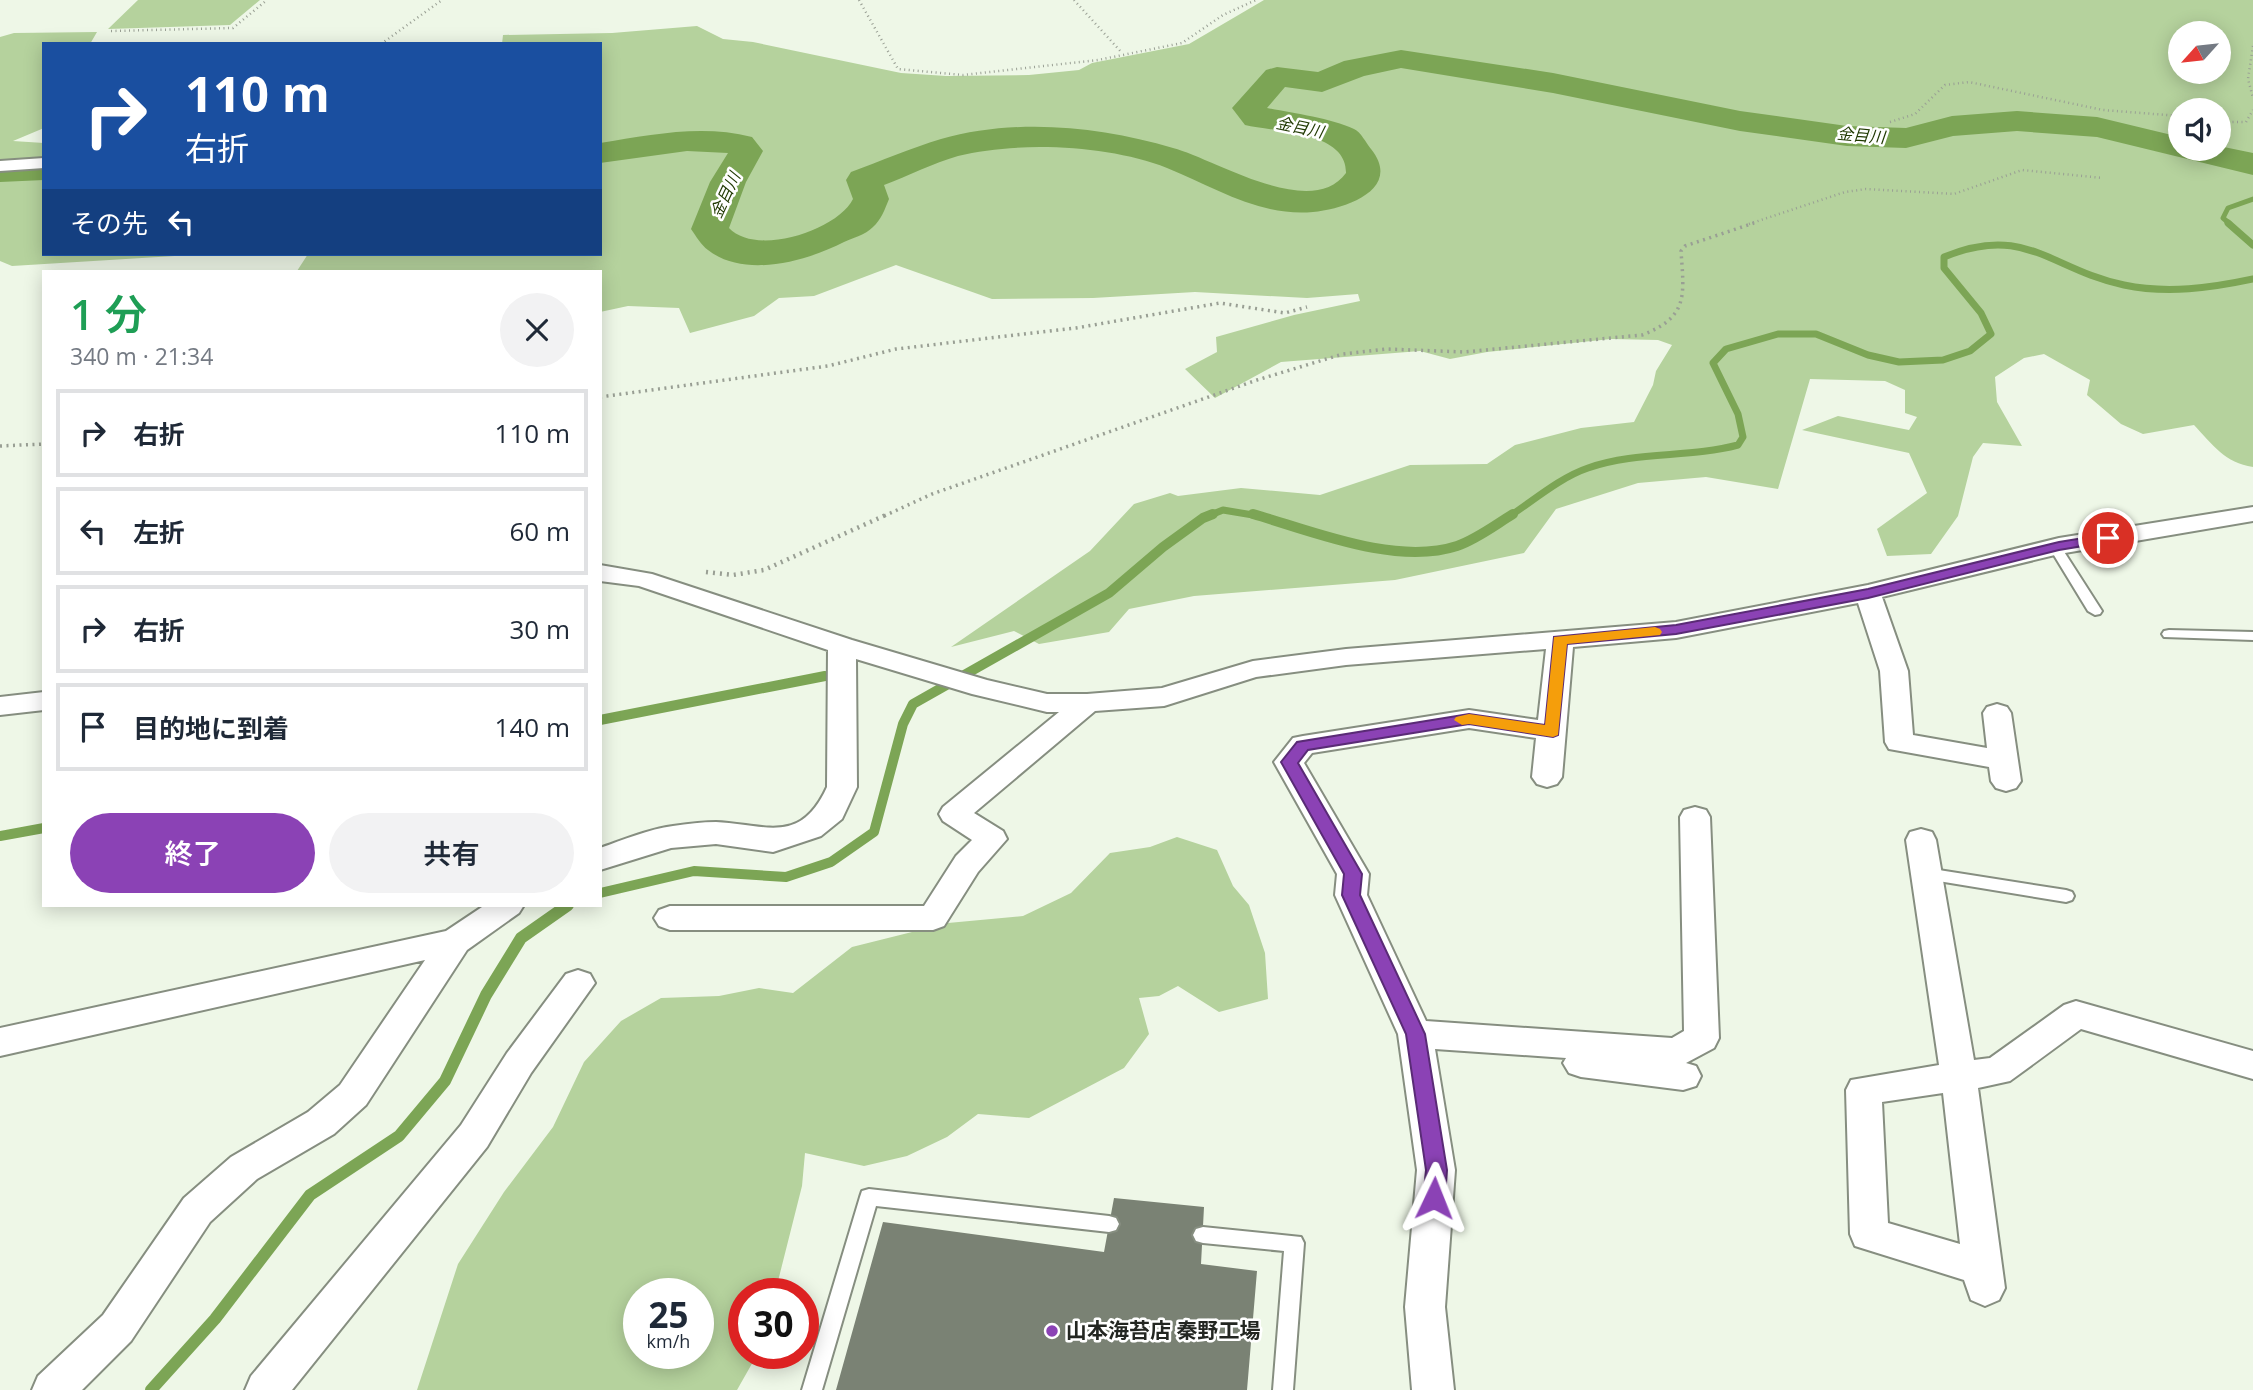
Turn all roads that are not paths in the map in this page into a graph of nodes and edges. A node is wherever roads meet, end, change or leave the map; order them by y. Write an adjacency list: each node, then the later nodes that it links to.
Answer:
1 (42, 163): 2 (street)
2 (0, 166)
3 (2253, 514): 4 (street)
4 (2055, 547): 6 (street); 7 (lane)
5 (602, 573): 11 (street)
6 (1868, 593): 10 (street); 15 (street)
7 (2095, 611)
8 (2169, 634): 9 (lane)
9 (2253, 636)
10 (1560, 640): 13 (street); 16 (street)
11 (842, 646): 13 (street); 20 (street)
12 (42, 701): 14 (street)
13 (1087, 704): 24 (street)
14 (0, 706)
15 (1997, 713)
16 (1553, 732): 17 (street); 27 (street)
17 (1547, 777)
18 (1695, 817): 29 (street)
19 (1921, 839): 21 (street)
20 (602, 858)
21 (1926, 874): 22 (lane); 32 (street)
22 (2066, 896)
23 (505, 907): 25 (street)
24 (670, 918)
25 (455, 941): 28 (street); 35 (street)
26 (578, 983): 36 (street)
27 (1415, 1034): 29 (street); 39 (street)
28 (0, 1042)
29 (1548, 1043): 31 (street)
30 (2253, 1065): 32 (street)
31 (1683, 1076)
32 (1959, 1078): 32 (street)
33 (1109, 1224): 37 (lane)
34 (1203, 1235): 38 (lane)
35 (52, 1390)
36 (266, 1390)
37 (812, 1390)
38 (1283, 1390)
39 (1433, 1390)

